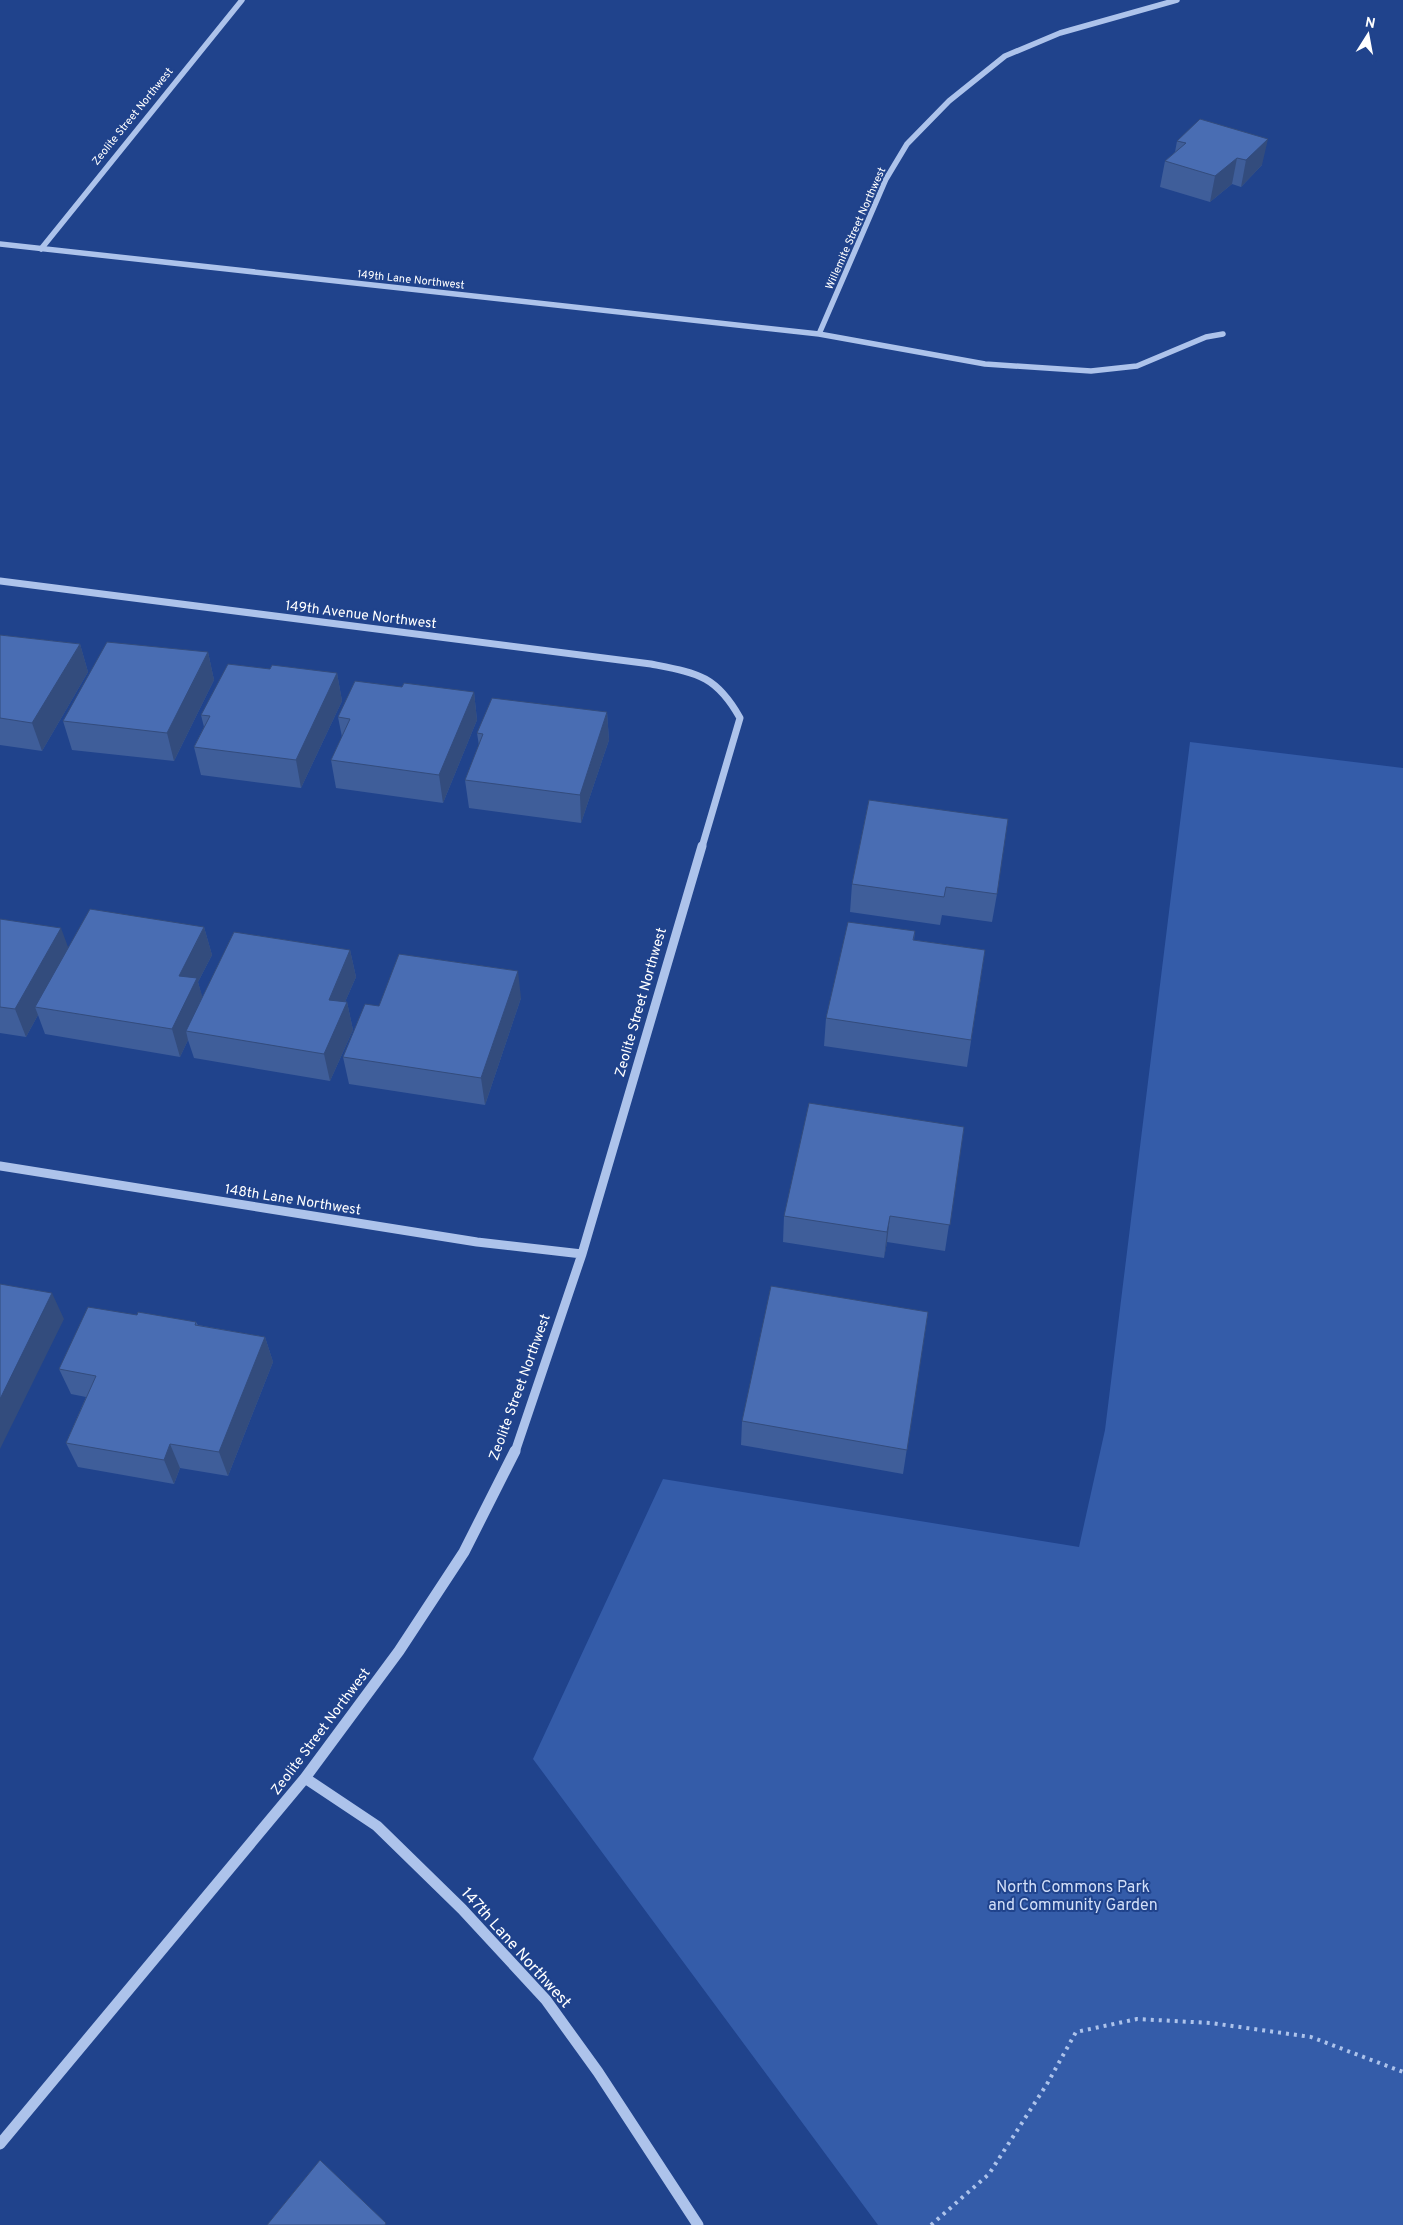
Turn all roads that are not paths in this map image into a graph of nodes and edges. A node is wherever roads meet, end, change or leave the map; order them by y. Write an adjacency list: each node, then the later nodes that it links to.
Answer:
1 (242, 0): 4 (street, Zeolite Street Northwest)
2 (1177, 0): 5 (street, Willemite Street Northwest)
3 (0, 244): 4 (street, 149th Lane Northwest)
4 (41, 249): 5 (street, 149th Lane Northwest)
5 (819, 334): 6 (street, 149th Lane Northwest)
6 (1223, 334)
7 (0, 581): 8 (street, 149th Avenue Northwest)
8 (717, 683): 10 (street, Zeolite Street Northwest)
9 (0, 1166): 10 (street, 148th Lane Northwest)
10 (582, 1254): 11 (street, Zeolite Street Northwest)
11 (305, 1778): 12 (street, Zeolite Street Northwest); 13 (street, 147th Lane Northwest)
12 (0, 2144)
13 (698, 2225)

